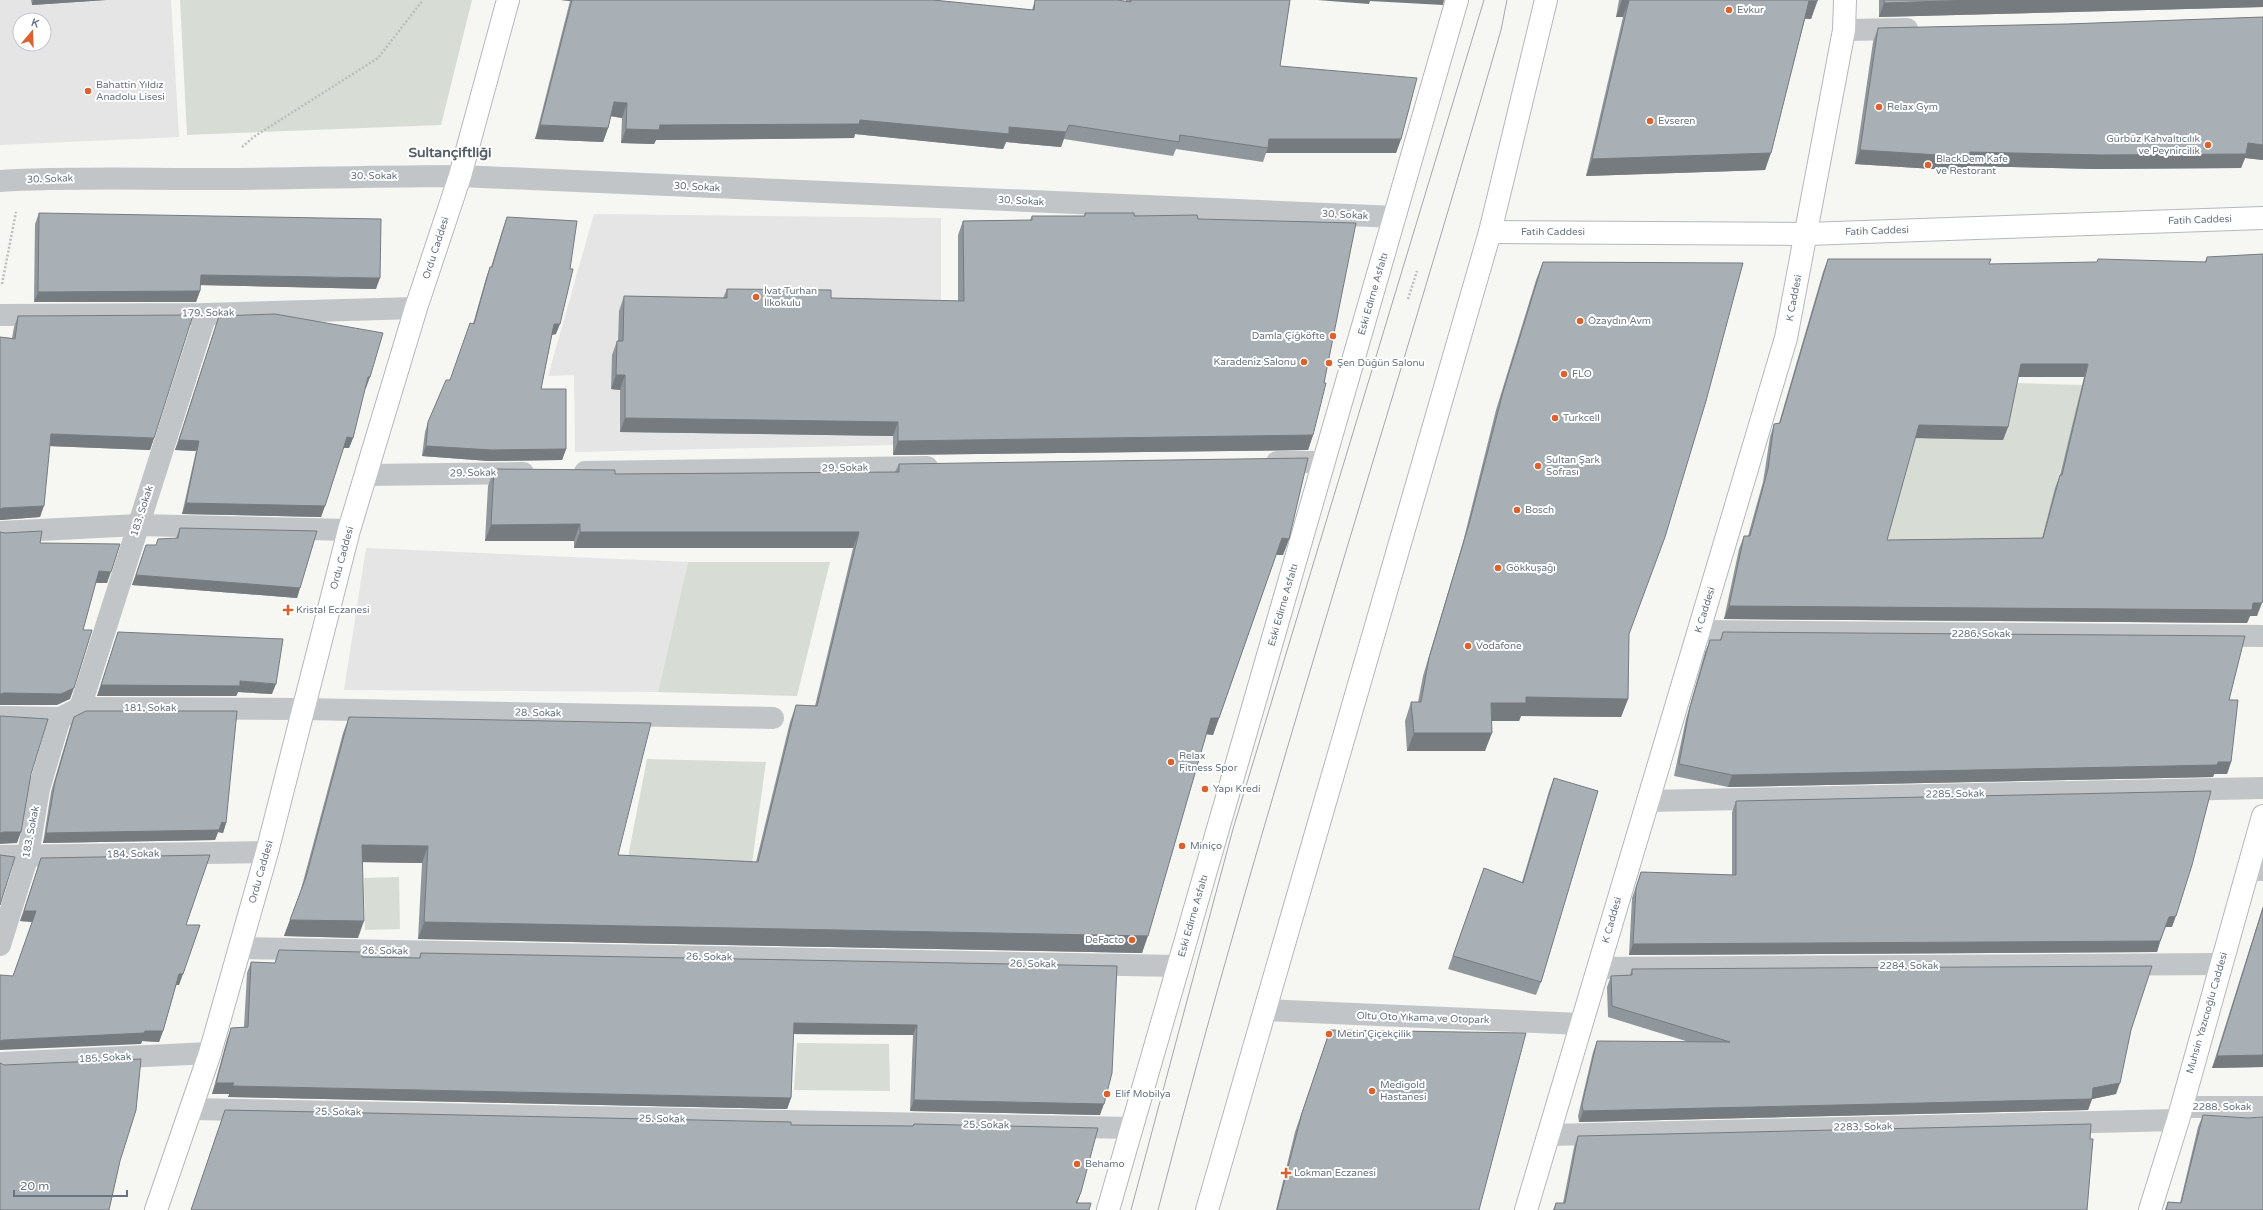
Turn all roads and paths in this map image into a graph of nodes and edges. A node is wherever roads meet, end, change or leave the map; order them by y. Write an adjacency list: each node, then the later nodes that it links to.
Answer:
1 (422, 0): 9 (path)
2 (508, 0): 8 (main road, Ordu Caddesi)
3 (1457, 0): 12 (main road, Eski Edirne Asfaltı)
4 (1546, 0): 14 (main road)
5 (1845, 0): 7 (main road, K Caddesi)
6 (1930, 28): 7 (street)
7 (1844, 30): 15 (main road, K Caddesi)
8 (460, 176): 9 (street, 30. Sokak); 12 (street, 30. Sokak); 19 (main road, Ordu Caddesi)
9 (203, 179): 10 (street, 30. Sokak)
10 (22, 180): 11 (street, 30. Sokak); 17 (path)
11 (0, 181)
12 (1394, 218): 23 (main road, Eski Edirne Asfaltı)
13 (2263, 218): 15 (main road, Fatih Caddesi)
14 (1490, 232): 15 (main road, Fatih Caddesi); 50 (main road)
15 (1807, 234): 31 (main road, K Caddesi)
16 (1417, 271): 18 (path)
17 (2, 286)
18 (1408, 299)
19 (416, 308): 20 (street, 179. Sokak); 27 (main road, Ordu Caddesi)
20 (206, 314): 21 (street, 179. Sokak); 28 (street, 183. Sokak)
21 (0, 315)
22 (1260, 462): 23 (street)
23 (1324, 462): 48 (main road, Eski Edirne Asfaltı)
24 (949, 467): 26 (street, 29. Sokak)
25 (542, 472): 27 (street, 29. Sokak)
26 (566, 472)
27 (366, 475): 29 (main road, Ordu Caddesi)
28 (138, 525): 29 (street); 30 (street); 33 (street, 183. Sokak)
29 (349, 530): 34 (main road, Ordu Caddesi)
30 (0, 532)
31 (1699, 631): 32 (street, 2286. Sokak); 39 (main road, K Caddesi)
32 (2263, 636)
33 (80, 708): 34 (street, 181. Sokak); 36 (street, 181. Sokak)
34 (303, 709): 37 (street, 28. Sokak); 41 (main road, Ordu Caddesi)
35 (0, 717): 36 (street, 181. Sokak)
36 (60, 718): 42 (street, 183. Sokak)
37 (773, 718)
38 (2263, 788): 39 (street, 2285. Sokak)
39 (1647, 801): 49 (main road, K Caddesi)
40 (2263, 816): 44 (main road, Muhsin Yazıcıoğlu Caddesi)
41 (267, 852): 42 (street, 184. Sokak); 46 (main road, Ordu Caddesi)
42 (28, 855): 43 (street, 184. Sokak); 45 (street, 183. Sokak)
43 (0, 856)
44 (2255, 870): 47 (main road, Muhsin Yazıcıoğlu Caddesi)
45 (0, 945)
46 (239, 948): 48 (street, 26. Sokak); 52 (main road, Ordu Caddesi)
47 (2221, 964): 49 (street, 2284. Sokak); 56 (main road, Muhsin Yazıcıoğlu Caddesi)
48 (1178, 966): 57 (main road, Eski Edirne Asfaltı)
49 (1598, 968): 51 (main road, K Caddesi)
50 (1265, 1010): 51 (street, Oltu Oto Yıkama ve Otopark); 61 (main road)
51 (1581, 1024): 58 (main road, K Caddesi)
52 (210, 1053): 53 (street, 185. Sokak); 55 (main road, Ordu Caddesi)
53 (0, 1063)
54 (2263, 1107): 56 (street, 2288. Sokak)
55 (192, 1110): 57 (street, 25. Sokak); 59 (main road, Ordu Caddesi)
56 (2180, 1114): 58 (street, 2283. Sokak); 63 (main road, Muhsin Yazıcıoğlu Caddesi)
57 (1132, 1128): 60 (main road, Eski Edirne Asfaltı)
58 (1549, 1135): 62 (main road, K Caddesi)
59 (156, 1210)
60 (1108, 1210)
61 (1207, 1210)
62 (1526, 1210)
63 (2150, 1210)

